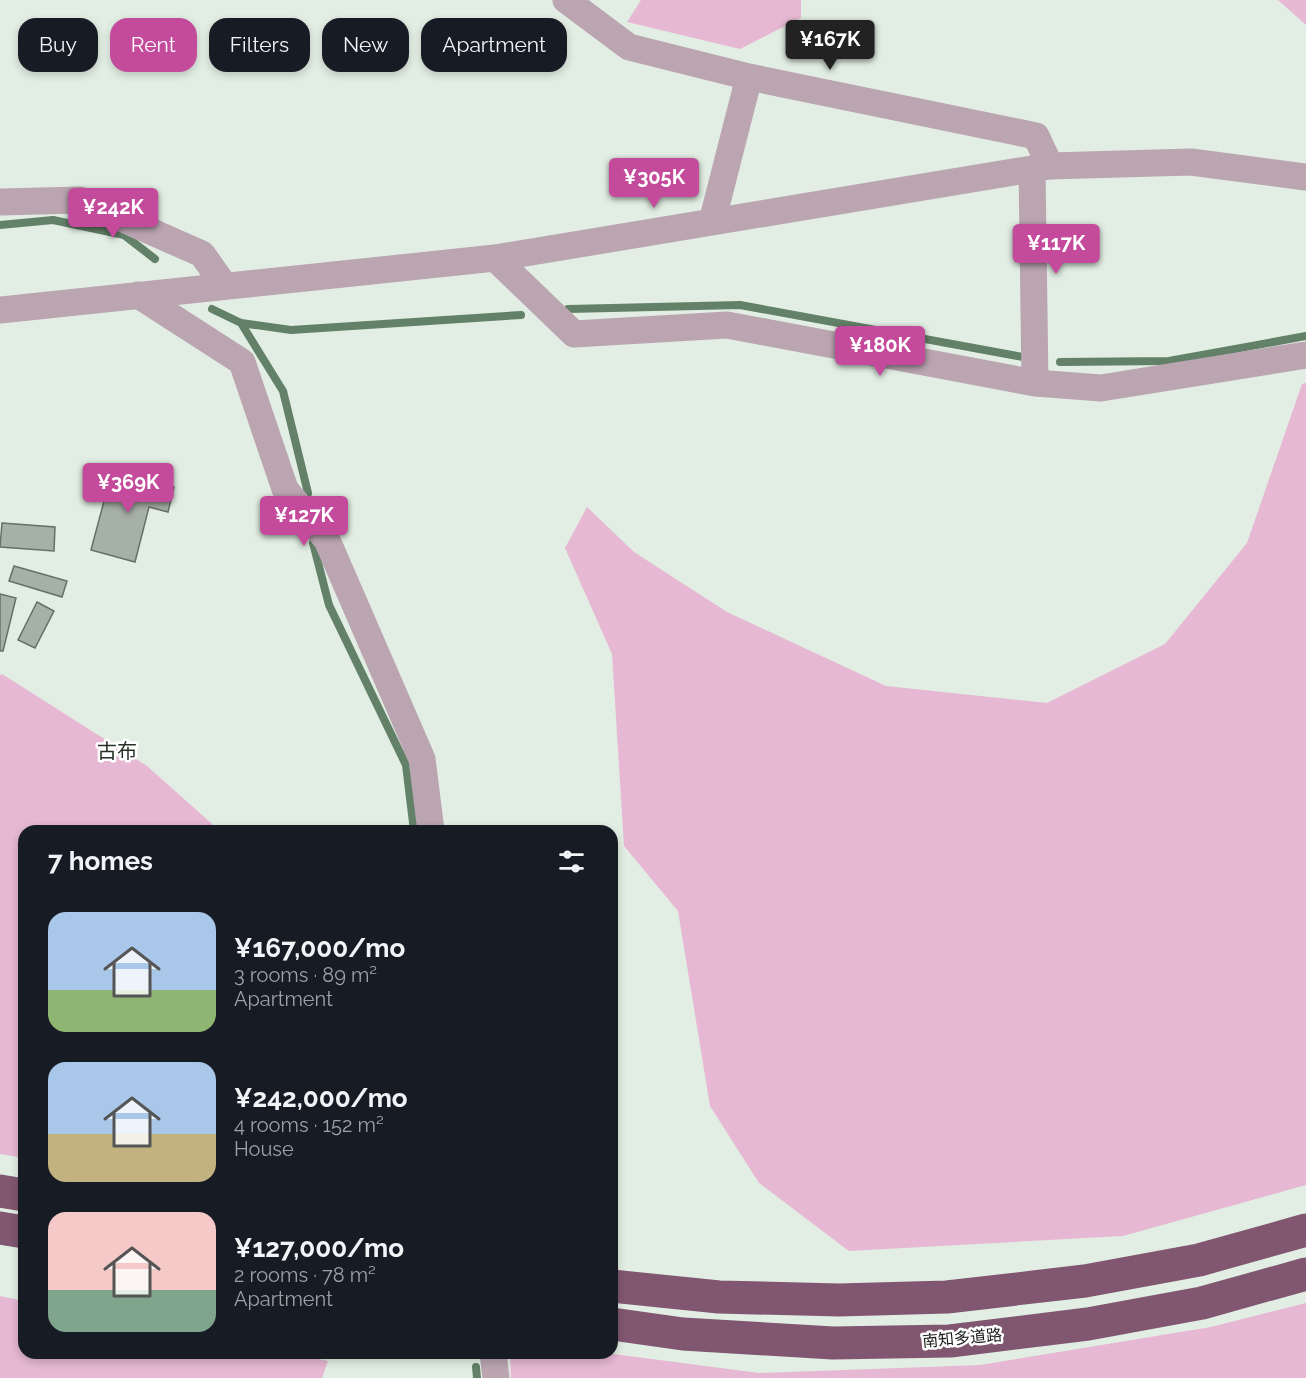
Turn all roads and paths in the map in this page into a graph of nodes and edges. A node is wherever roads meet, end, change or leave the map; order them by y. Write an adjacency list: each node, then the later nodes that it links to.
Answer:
1 (566, 0): 2 (street)
2 (749, 77): 3 (street); 6 (street)
3 (1041, 167): 4 (street); 6 (street); 12 (street)
4 (1306, 177)
5 (0, 202): 8 (street)
6 (712, 222): 7 (street)
7 (495, 258): 8 (street); 12 (street)
8 (224, 285): 9 (street)
9 (138, 295): 10 (street); 13 (street)
10 (0, 310)
11 (1306, 355): 12 (street)
12 (1035, 383)
13 (430, 825)
14 (0, 1191): 15 (highway)
15 (18, 1194)
16 (0, 1228): 18 (highway)
17 (1306, 1230): 20 (highway)
18 (18, 1231)
19 (1306, 1274): 21 (highway, 南知多道路)
20 (618, 1287)
21 (618, 1325)
22 (494, 1359): 23 (street)
23 (496, 1378)

